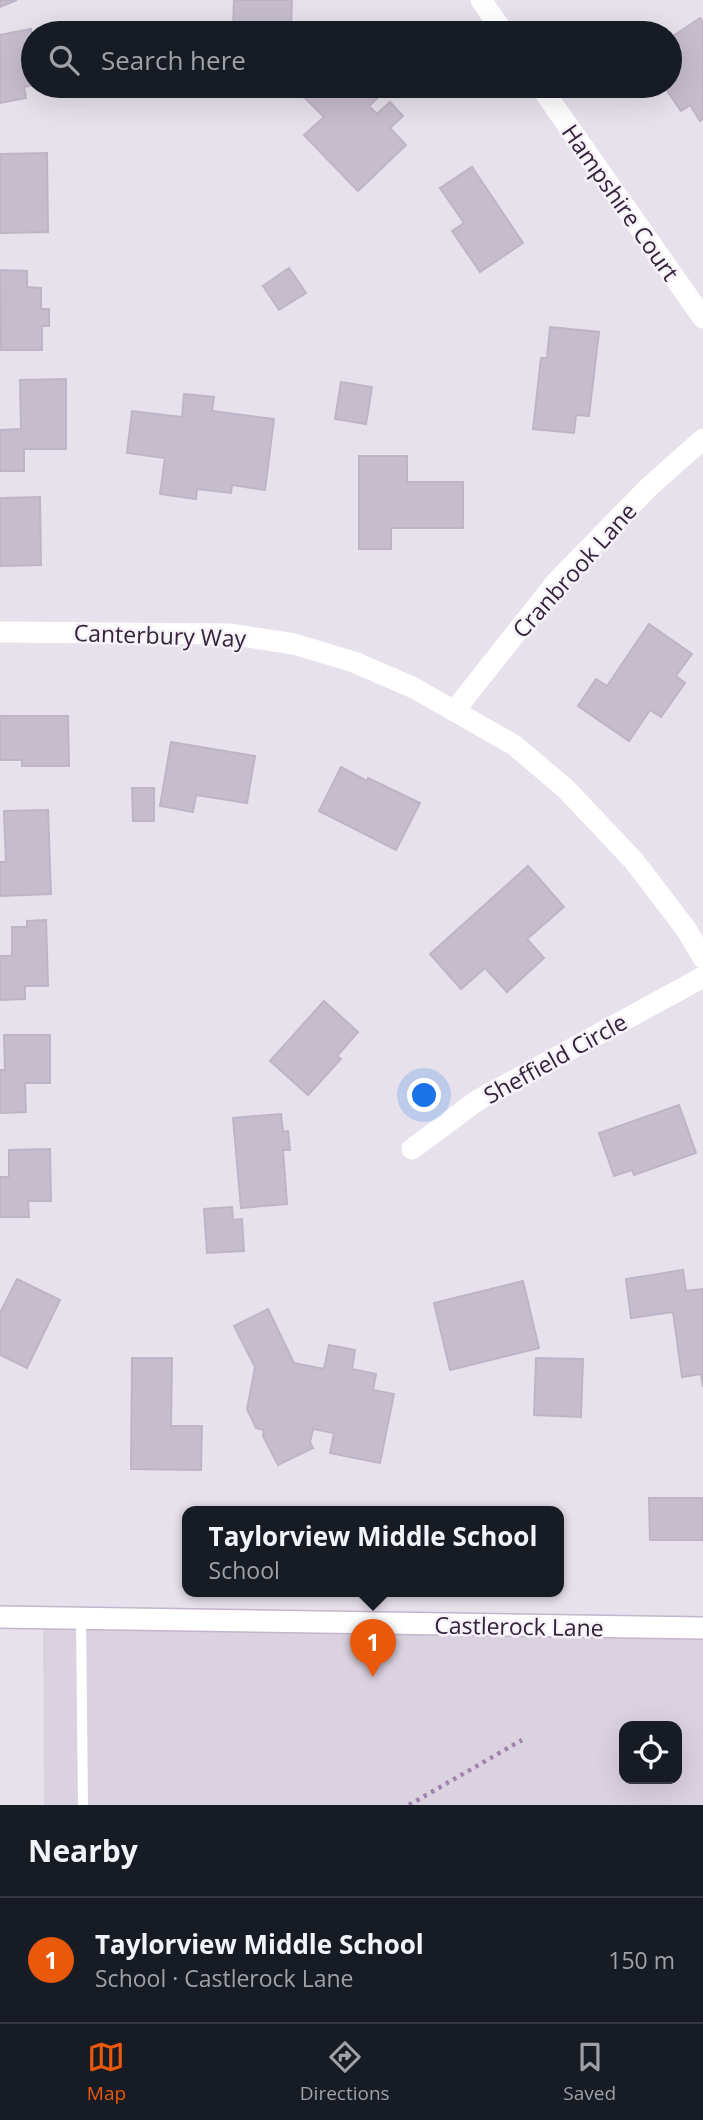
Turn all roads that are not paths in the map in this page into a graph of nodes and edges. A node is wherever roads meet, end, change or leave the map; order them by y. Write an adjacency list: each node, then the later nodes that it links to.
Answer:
1 (481, 0): 2 (street)
2 (496, 21)
3 (548, 98): 4 (street, Hampshire Court)
4 (703, 318)
5 (703, 439): 7 (street, Cranbrook Lane)
6 (0, 632): 7 (street, Canterbury Way)
7 (455, 710): 8 (street, Canterbury Way)
8 (703, 958)
9 (703, 976): 10 (street, Sheffield Circle)
10 (412, 1149)
11 (0, 1617): 12 (street, Castlerock Lane)
12 (81, 1619): 13 (street, Castlerock Lane); 14 (lane)
13 (703, 1628)
14 (83, 1805)

